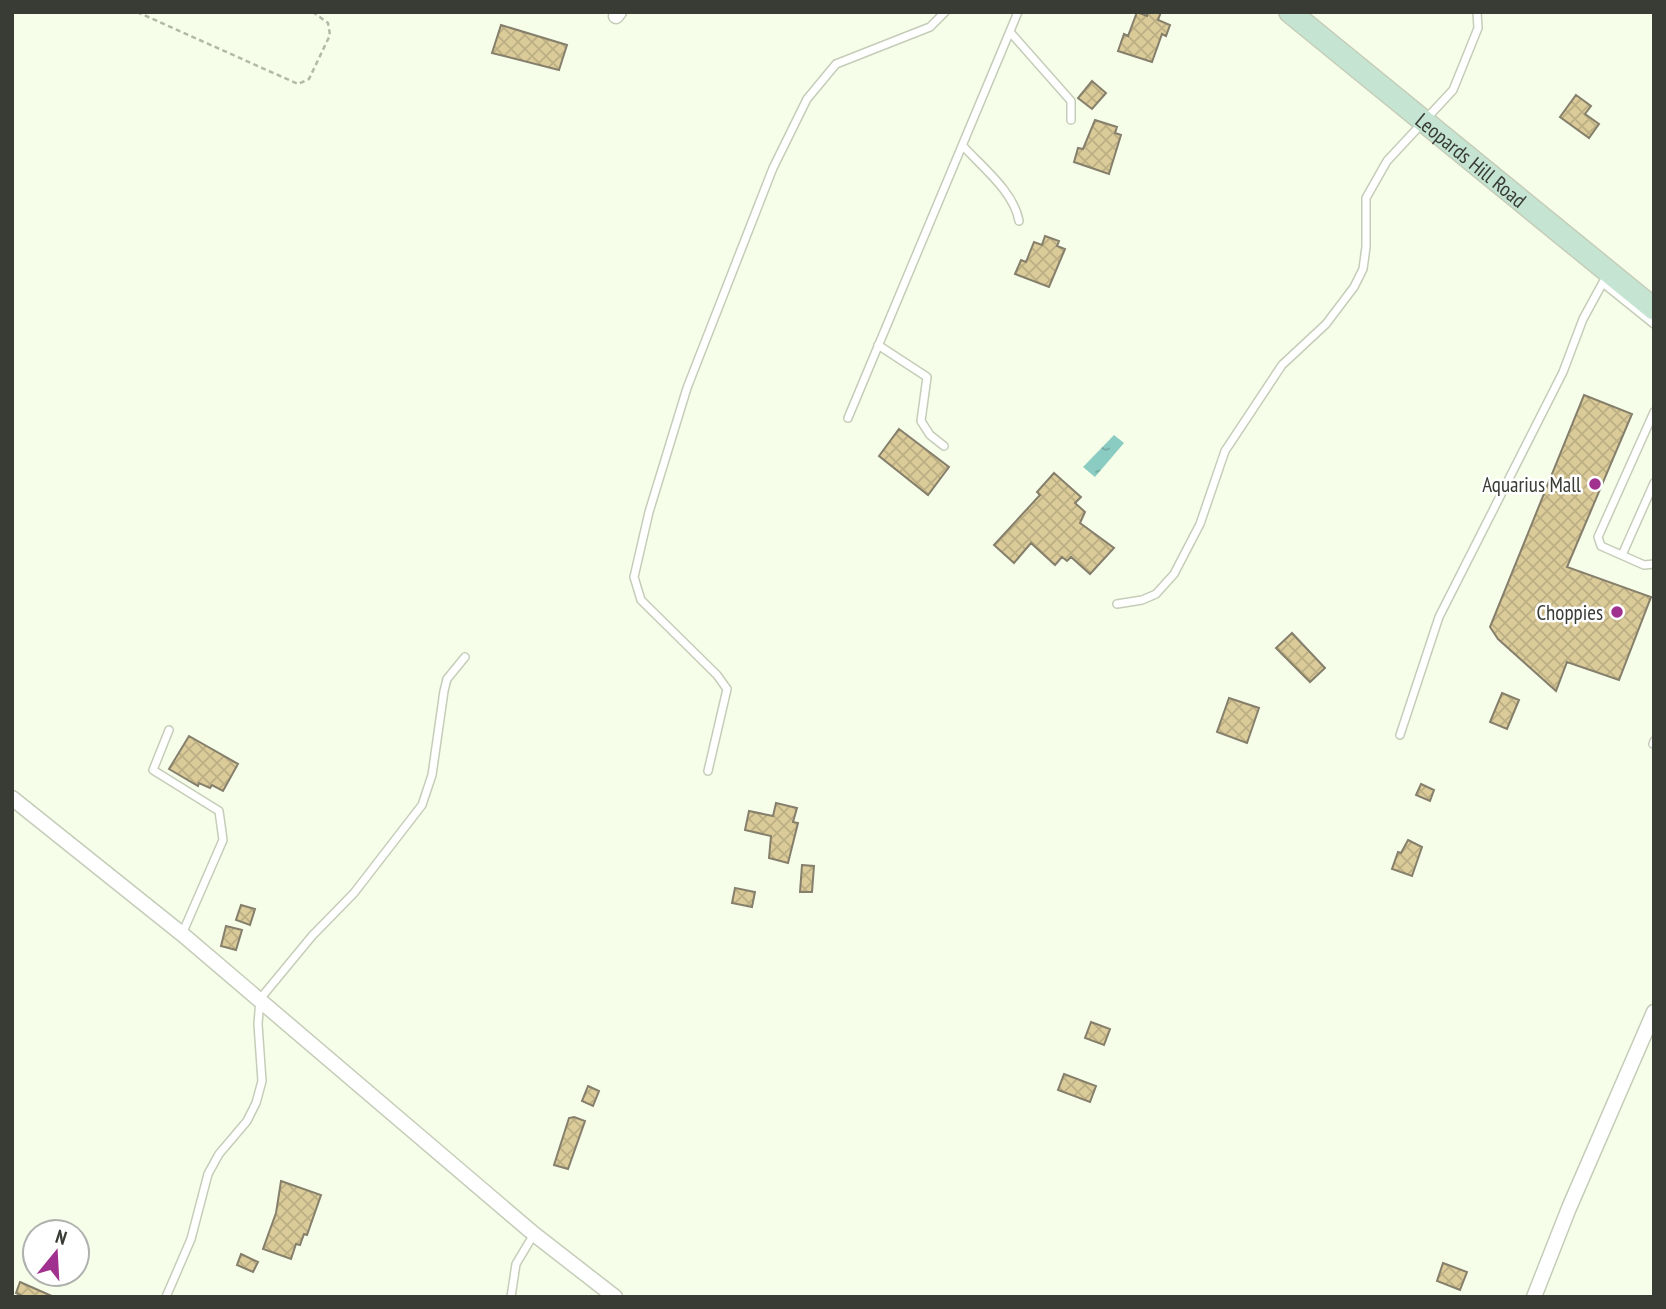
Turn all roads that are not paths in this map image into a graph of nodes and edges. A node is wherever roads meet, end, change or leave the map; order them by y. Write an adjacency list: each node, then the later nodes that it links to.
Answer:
1 (945, 12): 24 (lane)
2 (1018, 12): 5 (lane)
3 (1290, 12): 7 (main road, Leopards Hill Road)
4 (1478, 12): 7 (lane)
5 (1010, 32): 6 (lane); 8 (lane)
6 (1070, 120)
7 (1424, 121): 10 (main road, Leopards Hill Road); 20 (lane)
8 (964, 147): 9 (lane); 13 (lane)
9 (1019, 221)
10 (1606, 277): 11 (main road, Leopards Hill Road); 12 (lane); 23 (lane)
11 (1654, 309)
12 (1654, 324)
13 (878, 345): 15 (lane); 16 (lane)
14 (1654, 412): 18 (lane)
15 (848, 418)
16 (944, 446)
17 (1654, 483): 18 (lane)
18 (1622, 555): 19 (lane)
19 (1654, 564)
20 (1117, 604)
21 (465, 657): 27 (lane)
22 (169, 730): 26 (lane)
23 (1400, 735)
24 (708, 771)
25 (12, 798): 26 (street)
26 (182, 934): 27 (street)
27 (260, 999): 29 (street); 30 (lane)
28 (1654, 1012): 33 (street)
29 (534, 1234): 31 (lane); 32 (street)
30 (166, 1297)
31 (511, 1297)
32 (615, 1297)
33 (1534, 1297)

